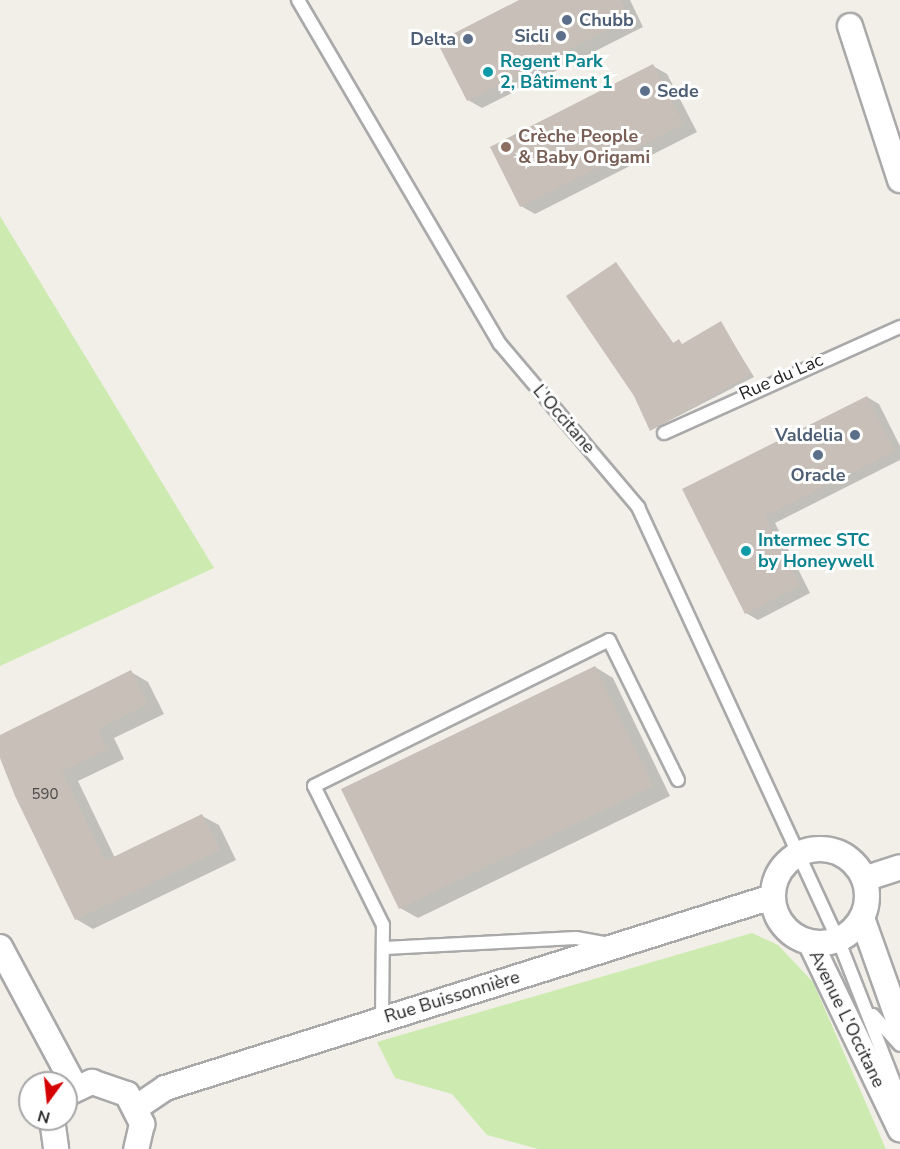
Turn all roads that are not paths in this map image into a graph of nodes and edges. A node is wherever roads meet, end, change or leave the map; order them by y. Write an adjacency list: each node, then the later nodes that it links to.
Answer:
1 (298, 0): 7 (lane, L'Occitane)
2 (850, 26): 3 (street)
3 (900, 180)
4 (900, 327): 5 (lane, Rue du Lac)
5 (664, 433)
6 (678, 780): 16 (lane)
7 (798, 854): 9 (street); 10 (street); 12 (lane, Avenue L'Occitane)
8 (900, 867): 9 (street)
9 (864, 879): 11 (street)
10 (772, 897): 13 (street); 14 (street, Rue Buissonnière)
11 (862, 918): 12 (street); 19 (street)
12 (838, 939): 13 (street); 17 (lane, Avenue L'Occitane)
13 (810, 942): 25 (street, Avenue L'Occitane)
14 (616, 946): 16 (lane); 18 (street, Rue Buissonnière)
15 (0, 947): 21 (street)
16 (385, 948): 18 (lane)
17 (864, 1002): 20 (lane, Avenue L'Occitane); 23 (lane, Avenue L'Occitane)
18 (382, 1018): 24 (street, Rue Buissonnière)
19 (900, 1025)
20 (900, 1045)
21 (60, 1071)
22 (78, 1090): 24 (street)
23 (900, 1097)
24 (137, 1107): 28 (street)
25 (900, 1129)
26 (54, 1131): 27 (street)
27 (56, 1149)
28 (136, 1149)

